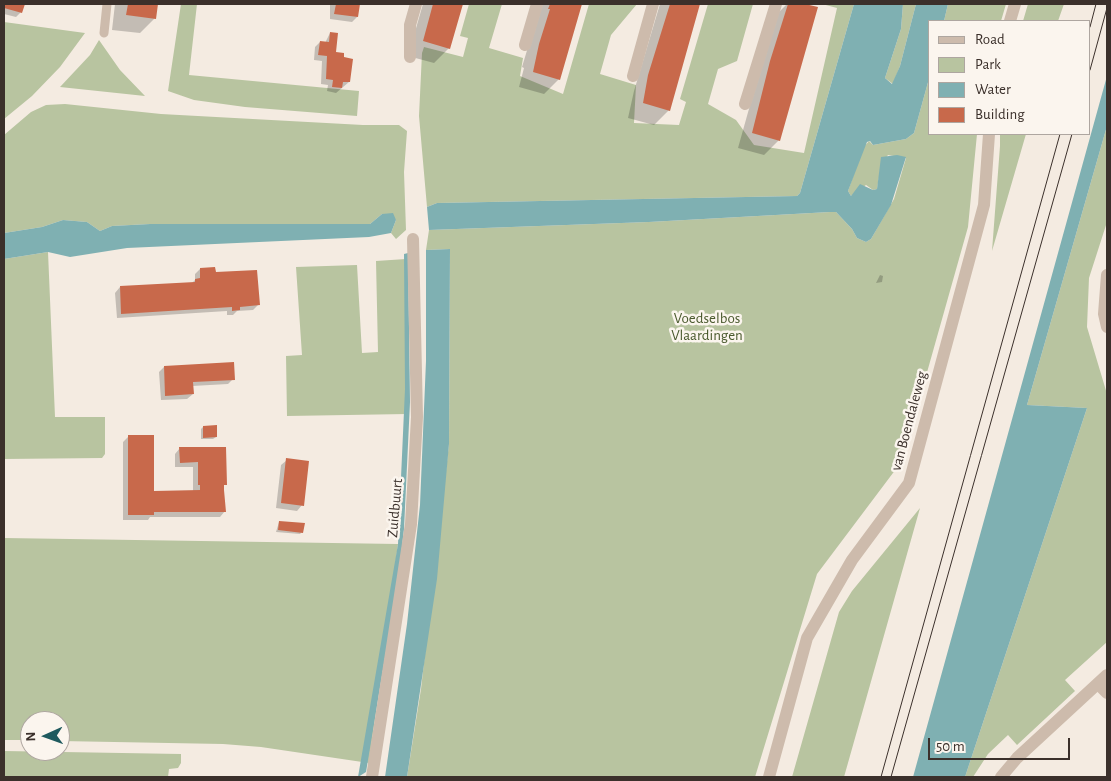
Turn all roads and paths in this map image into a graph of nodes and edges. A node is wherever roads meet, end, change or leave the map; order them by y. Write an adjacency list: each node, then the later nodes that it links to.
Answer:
1 (107, 4): 8 (lane)
2 (416, 4): 10 (street)
3 (537, 4): 9 (street)
4 (653, 4): 11 (street)
5 (776, 4): 12 (street)
6 (1015, 4): 7 (street)
7 (1010, 20)
8 (104, 33)
9 (525, 45)
10 (410, 57)
11 (633, 76)
12 (745, 104)
13 (989, 135): 19 (street, van Boendaleweg)
14 (414, 238): 18 (street, Zuidbuurt)
15 (1107, 275): 16 (street)
16 (1107, 327)
17 (1104, 684): 20 (street)
18 (372, 777)
19 (768, 777)
20 (1001, 777)

